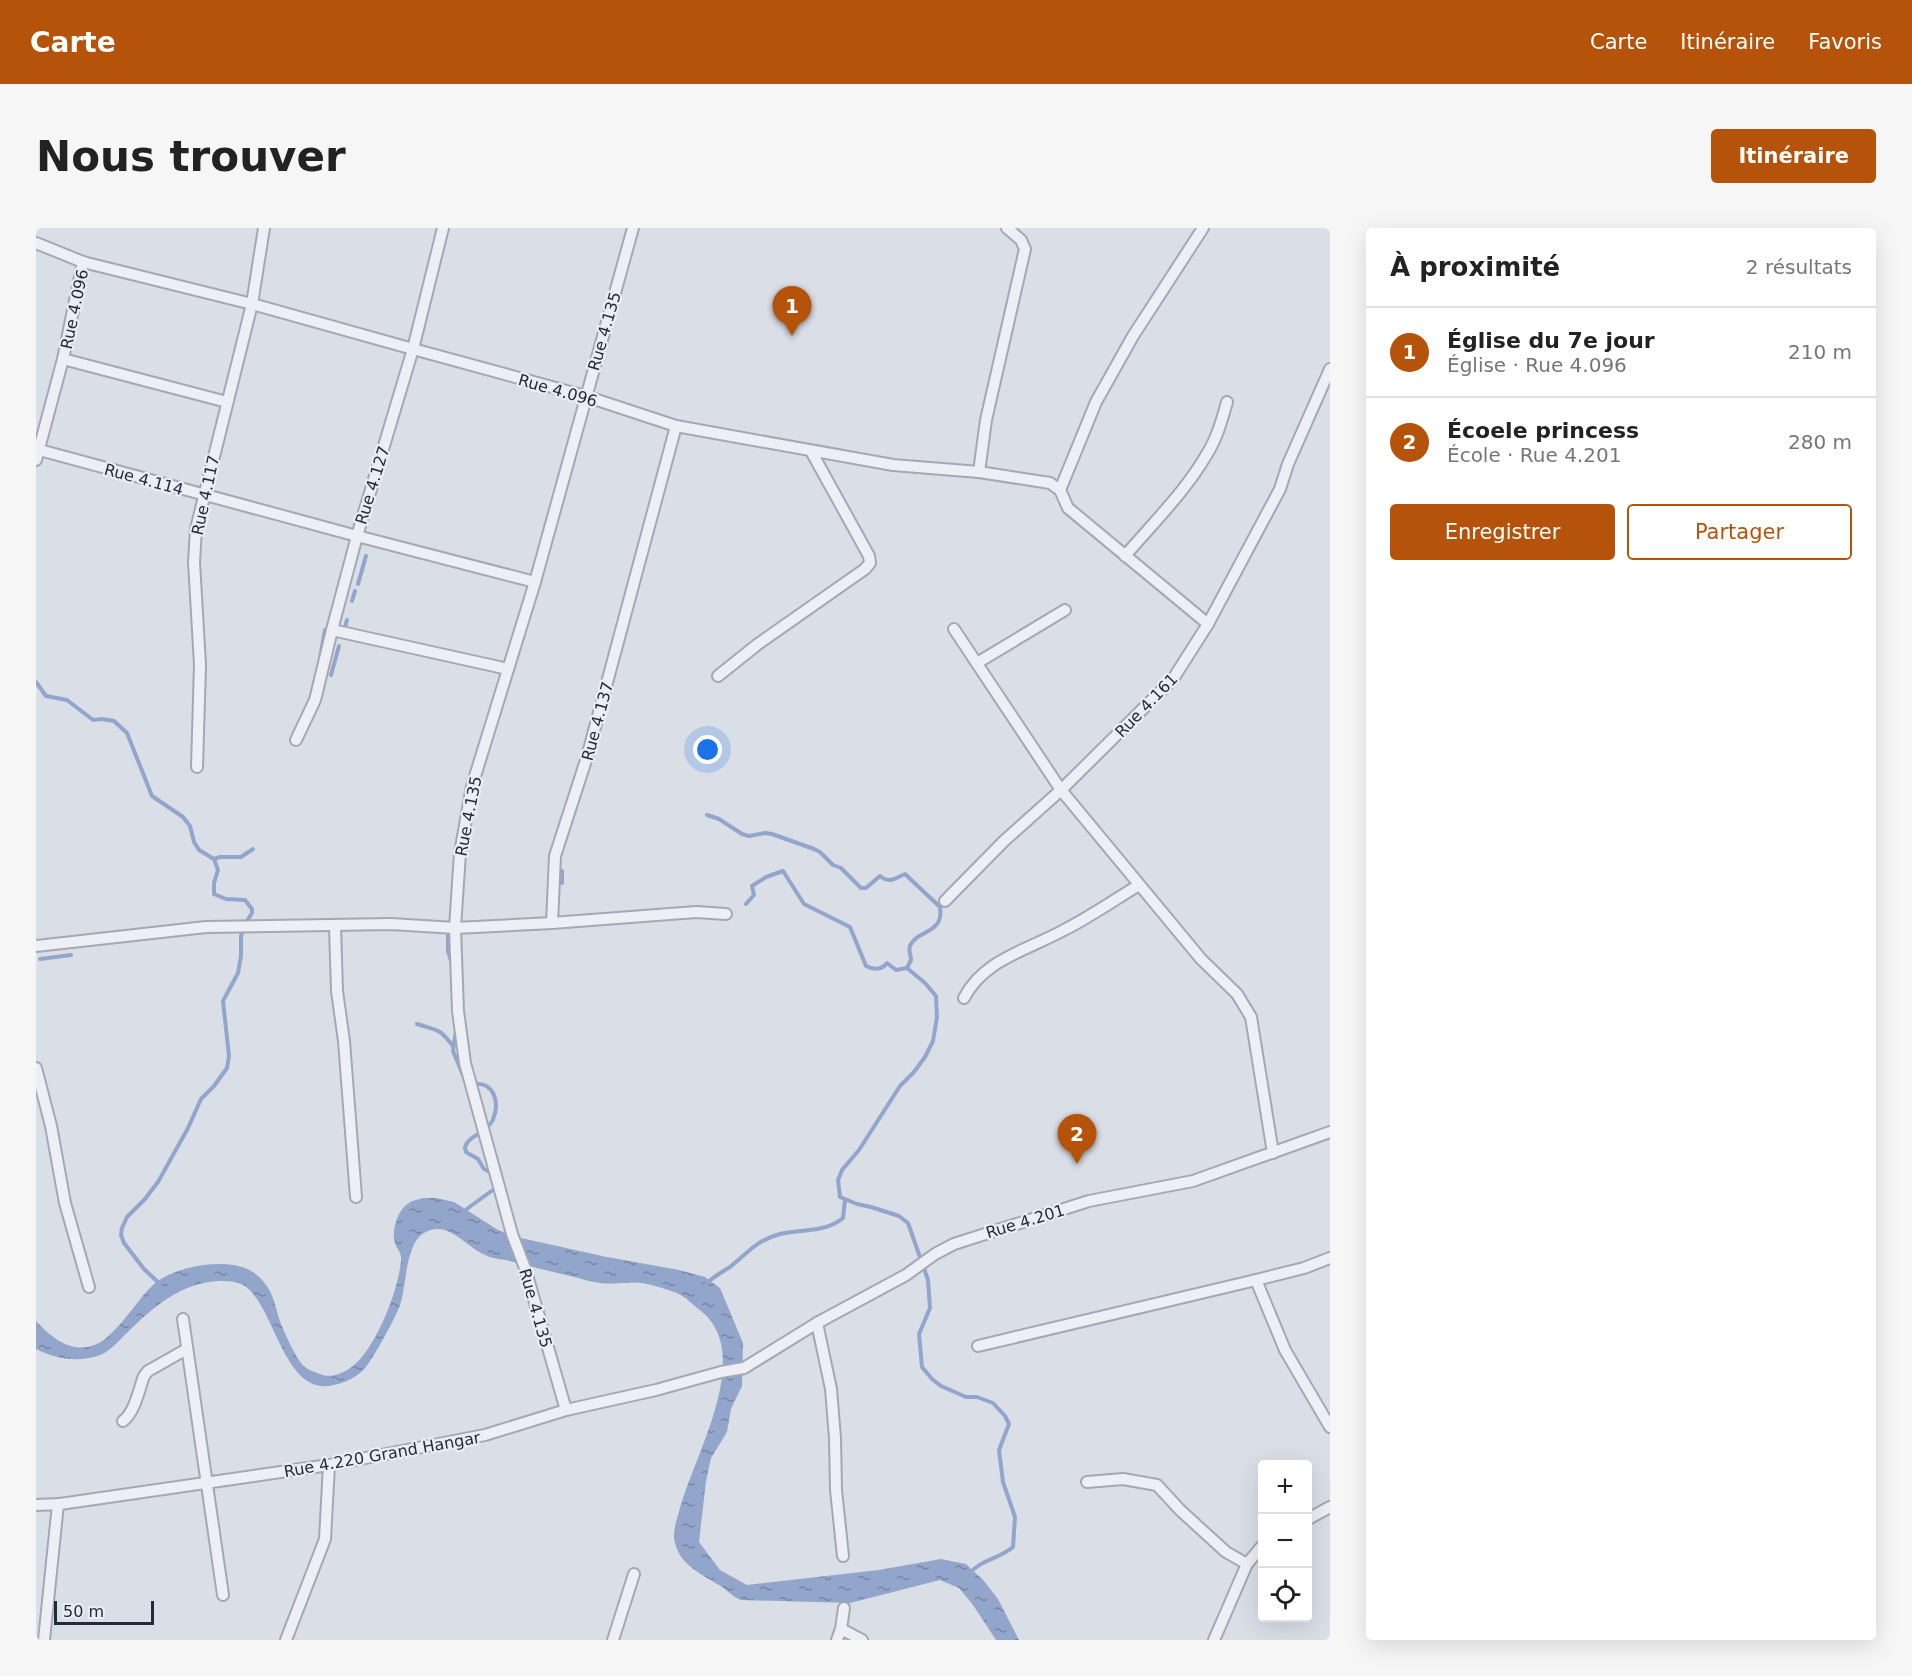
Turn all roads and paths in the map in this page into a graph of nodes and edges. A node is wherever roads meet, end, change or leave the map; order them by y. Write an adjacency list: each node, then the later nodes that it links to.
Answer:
1 (264, 228): 8 (street, Rue 4.117)
2 (443, 228): 9 (street, Rue 4.127)
3 (633, 228): 12 (street, Rue 4.135)
4 (1008, 228): 18 (street)
5 (1203, 228): 19 (street)
6 (36, 243): 7 (street)
7 (83, 262): 8 (street, Rue 4.096); 10 (street, Rue 4.096)
8 (252, 304): 9 (street, Rue 4.096); 13 (street, Rue 4.117)
9 (413, 349): 12 (street, Rue 4.096); 21 (street, Rue 4.127)
10 (63, 359): 13 (street); 17 (street, Rue 4.096)
11 (1330, 369): 25 (street, Rue 4.161)
12 (585, 396): 15 (street, Rue 4.096); 23 (street, Rue 4.135)
13 (227, 402): 20 (street, Rue 4.117)
14 (1227, 402): 22 (street)
15 (676, 426): 16 (street, Rue 4.096); 37 (street, Rue 4.137)
16 (811, 451): 18 (street, Rue 4.096); 30 (street)
17 (37, 453): 20 (street, Rue 4.114)
18 (979, 472): 19 (street, Rue 4.096)
19 (1060, 490): 22 (street)
20 (203, 495): 21 (street, Rue 4.114); 32 (street, Rue 4.117)
21 (357, 536): 23 (street, Rue 4.114); 27 (street, Rue 4.127)
22 (1125, 556): 25 (street)
23 (535, 582): 29 (street, Rue 4.135)
24 (1065, 610): 28 (street)
25 (1208, 624): 33 (street, Rue 4.161)
26 (954, 629): 28 (street)
27 (332, 630): 29 (street); 31 (street, Rue 4.127)
28 (977, 663): 33 (street)
29 (508, 669): 39 (street, Rue 4.135)
30 (718, 676)
31 (296, 740)
32 (197, 767)
33 (1061, 790): 34 (street); 35 (street, Rue 4.161)
34 (1139, 885): 41 (street); 44 (street)
35 (945, 901)
36 (726, 914): 37 (street)
37 (552, 923): 39 (street)
38 (335, 926): 39 (street); 40 (street); 45 (street)
39 (455, 928): 54 (street, Rue 4.135)
40 (36, 946)
41 (964, 998)
42 (36, 1068): 48 (street)
43 (1330, 1132): 44 (street, Rue 4.201)
44 (1273, 1153): 50 (street, Rue 4.201)
45 (356, 1197)
46 (1330, 1258): 47 (street)
47 (1256, 1280): 51 (street); 56 (street)
48 (89, 1287)
49 (183, 1319): 52 (street)
50 (817, 1323): 53 (street, Rue 4.201); 65 (street)
51 (978, 1346)
52 (187, 1349): 55 (street); 59 (street)
53 (744, 1368): 54 (street, Rue 4.220 Grand Hangar)
54 (566, 1410): 57 (street, Rue 4.220 Grand Hangar)
55 (123, 1420)
56 (1330, 1427)
57 (328, 1465): 59 (street, Rue 4.220 Grand Hangar); 72 (street)
58 (1087, 1482): 66 (street)
59 (206, 1483): 60 (street, Rue 4.220 Grand Hangar); 68 (street)
60 (58, 1504): 61 (street, Rue 4.220 Grand Hangar); 71 (street)
61 (36, 1505)
62 (1330, 1508): 63 (street)
63 (1312, 1517)
64 (1258, 1552): 66 (street)
65 (843, 1556)
66 (1247, 1564): 75 (street)
67 (634, 1574): 73 (street)
68 (223, 1595)
69 (844, 1608): 70 (street)
70 (839, 1635): 74 (street)
71 (44, 1640)
72 (286, 1640)
73 (613, 1640)
74 (862, 1640)
75 (1214, 1640)

